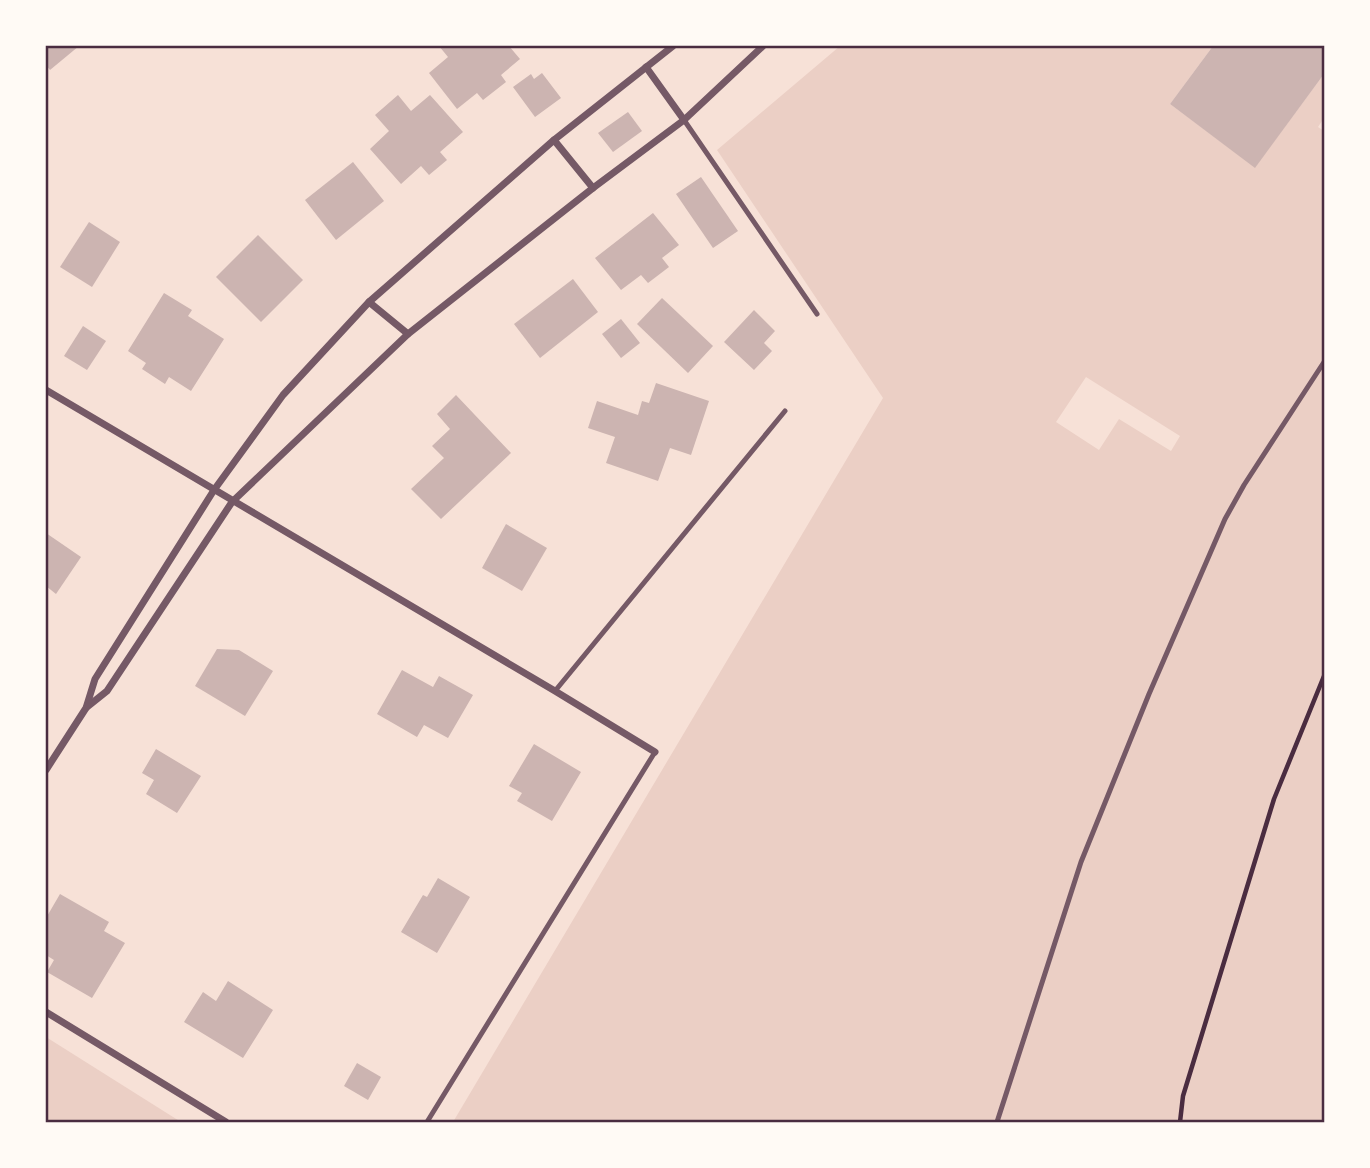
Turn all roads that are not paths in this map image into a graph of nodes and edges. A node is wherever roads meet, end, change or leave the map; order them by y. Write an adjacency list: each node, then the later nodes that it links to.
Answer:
1 (673, 46): 3 (street)
2 (763, 46): 4 (street)
3 (646, 67): 4 (street); 5 (street)
4 (684, 120): 6 (street); 8 (lane)
5 (554, 140): 6 (street); 7 (street)
6 (593, 188): 9 (street)
7 (369, 302): 9 (street); 13 (street)
8 (817, 314)
9 (408, 334): 14 (street)
10 (1325, 362): 22 (lane)
11 (46, 390): 13 (street)
12 (785, 411): 15 (lane)
13 (214, 490): 14 (street); 16 (street)
14 (232, 502): 15 (street); 16 (street)
15 (555, 691): 17 (street)
16 (86, 708): 18 (street)
17 (655, 752): 21 (lane)
18 (46, 770)
19 (46, 1012): 20 (street)
20 (226, 1122)
21 (427, 1122)
22 (997, 1122)

